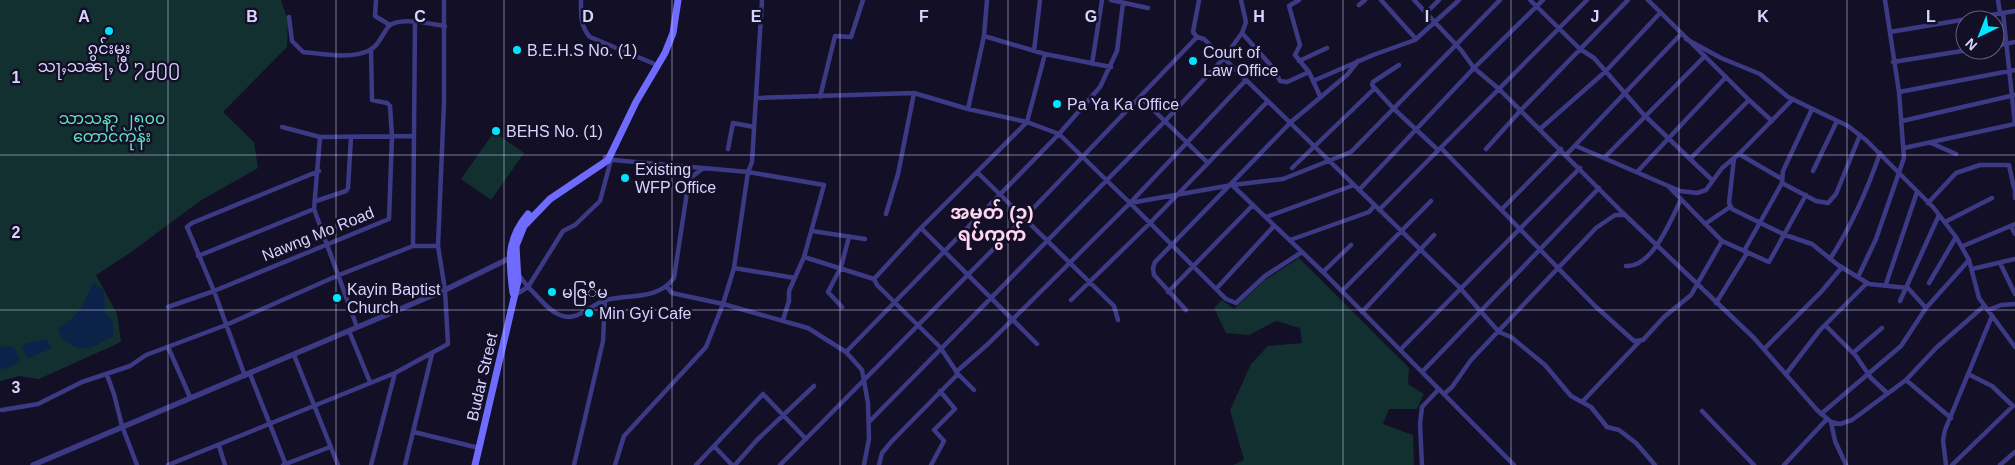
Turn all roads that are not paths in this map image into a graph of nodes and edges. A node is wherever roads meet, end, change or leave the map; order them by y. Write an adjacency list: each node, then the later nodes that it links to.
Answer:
1 (376, 0): 37 (street)
2 (444, 0): 38 (street)
3 (581, 0): 63 (street)
4 (673, 0): 63 (main road)
5 (678, 0): 63 (main road)
6 (762, 0): 82 (street)
7 (863, 0): 81 (street)
8 (987, 0): 43 (street)
9 (1040, 0): 54 (street)
10 (1102, 0): 62 (street)
11 (1111, 0): 27 (street)
12 (1199, 0): 45 (street)
13 (1241, 0): 41 (street)
14 (1299, 0): 59 (street)
15 (1365, 0): 28 (street)
16 (1382, 0): 46 (street)
17 (1414, 0): 31 (street)
18 (1439, 0): 31 (street)
19 (1459, 0): 36 (street)
20 (1500, 0): 50 (street)
21 (1530, 0): 29 (street)
22 (1543, 0): 29 (street)
23 (1587, 0): 39 (street)
24 (1628, 0): 52 (street)
25 (1648, 0): 32 (street)
26 (1885, 0): 40 (street)
27 (1123, 3): 30 (street); 65 (street)
28 (1358, 5)
29 (1536, 6): 39 (street); 66 (street)
30 (1148, 8)
31 (1426, 13): 36 (street)
32 (1660, 13): 42 (street); 68 (street)
33 (289, 17): 53 (street)
34 (1955, 21): 40 (street)
35 (415, 22): 37 (street); 38 (street); 107 (street)
36 (1435, 23): 46 (street); 50 (street)
37 (390, 25): 53 (street)
38 (445, 26): 198 (street)
39 (1558, 28): 52 (street); 75 (street)
40 (1890, 32): 61 (street)
41 (1242, 33): 58 (street); 69 (street)
42 (1681, 34): 47 (street); 76 (street)
43 (984, 36): 54 (street); 88 (street)
44 (2005, 36): 49 (street)
45 (1197, 37): 58 (street); 83 (street)
46 (1416, 38): 60 (street)
47 (1686, 39): 57 (street); 84 (street)
48 (2015, 42): 49 (street)
49 (2006, 44): 70 (street)
50 (1456, 45): 66 (street); 87 (street)
51 (1328, 48): 59 (street)
52 (1580, 49): 68 (street); 90 (street)
53 (371, 50): 106 (street, Nawng Mo Road)
54 (1034, 51): 56 (street)
55 (1955, 52): 61 (street)
56 (1045, 54): 62 (street); 96 (street)
57 (1705, 56): 71 (street); 91 (street)
58 (1224, 58): 72 (street); 92 (street)
59 (1299, 61): 69 (street)
60 (1358, 61): 73 (street); 79 (street)
61 (1893, 62): 77 (street)
62 (1092, 64): 65 (street)
63 (655, 65): 126 (main road)
64 (1399, 65): 74 (street)
65 (1111, 67): 103 (street)
66 (1474, 68): 75 (street); 102 (street)
67 (2015, 70): 70 (street)
68 (1606, 71): 76 (street); 101 (street)
69 (1309, 72): 73 (street)
70 (2008, 72): 77 (street); 80 (street)
71 (1726, 77): 85 (street); 109 (street)
72 (1246, 80): 86 (street); 110 (street)
73 (1313, 81): 79 (street)
74 (1374, 88): 87 (street); 112 (street)
75 (1499, 88): 90 (street); 116 (street)
76 (1626, 92): 91 (street); 113 (street)
77 (1899, 92): 95 (street)
78 (914, 93): 81 (street); 88 (street); 169 (street)
79 (1320, 96): 97 (street)
80 (2013, 96): 95 (street); 98 (street)
81 (820, 97): 82 (street)
82 (756, 98): 100 (street)
83 (1141, 98): 92 (street); 123 (street)
84 (1792, 99): 89 (street); 93 (street)
85 (1749, 100): 93 (street); 127 (street)
86 (1268, 101): 97 (street); 129 (street)
87 (1393, 108): 102 (street); 128 (street)
88 (968, 109): 96 (street)
89 (1812, 109): 94 (street); 145 (street)
90 (1520, 110): 101 (street); 117 (street)
91 (1646, 116): 109 (street); 124 (street)
92 (1165, 121): 110 (street); 143 (street)
93 (1772, 121): 120 (street)
94 (1837, 121): 104 (street); 137 (street)
95 (1902, 121): 114 (street)
96 (1027, 122): 103 (street); 140 (street)
97 (1290, 122): 112 (street); 146 (street)
98 (2015, 124): 111 (street)
99 (282, 127): 108 (street)
100 (754, 127): 115 (street); 138 (street)
101 (1540, 129): 118 (street)
102 (1416, 130): 116 (street); 151 (street)
103 (1059, 134): 123 (street); 153 (street)
104 (1860, 135): 119 (street); 155 (street)
105 (351, 136): 106 (street); 108 (street); 159 (street)
106 (392, 136): 107 (street); 193 (street, Nawng Mo Road)
107 (414, 136): 197 (street)
108 (320, 137): 136 (street)
109 (1668, 139): 127 (street); 139 (street)
110 (1187, 143): 129 (street); 161 (street)
111 (1930, 143): 114 (street); 121 (street)
112 (1314, 146): 128 (street); 133 (street)
113 (1576, 146): 122 (street); 124 (street)
114 (1904, 148): 141 (street)
115 (728, 149)
116 (1440, 149): 167 (street); 168 (street)
117 (1486, 149)
118 (1561, 149): 122 (street); 168 (street)
119 (1880, 153): 141 (street); 208 (street)
120 (1739, 154): 125 (street); 145 (street)
121 (1956, 154)
122 (1566, 155): 134 (street)
123 (1083, 157): 143 (street); 172 (street)
124 (1604, 158): 139 (street)
125 (1734, 158): 144 (street); 165 (street)
126 (608, 159): 132 (street); 206 (main road); 232 (street)
127 (1690, 159): 144 (street)
128 (1328, 160): 146 (street); 147 (street)
129 (1208, 163): 154 (street)
130 (2015, 164): 131 (street)
131 (2009, 165): 150 (street); 162 (street)
132 (680, 166): 135 (street); 142 (street)
133 (1292, 168)
134 (1580, 168): 149 (street); 181 (street)
135 (702, 169): 138 (street); 142 (street)
136 (319, 171): 159 (street); 205 (street)
137 (1813, 171)
138 (748, 172): 182 (street); 217 (street)
139 (1637, 172): 148 (street)
140 (978, 173): 153 (street); 180 (street)
141 (1900, 173): 152 (street); 224 (street)
142 (689, 179): 233 (street)
143 (1106, 180): 161 (street); 190 (street)
144 (1712, 180): 148 (street)
145 (1782, 181): 155 (street); 175 (street)
146 (1232, 185): 154 (street); 164 (street); 194 (street)
147 (1354, 185): 151 (street); 173 (street)
148 (1668, 185): 158 (street)
149 (1599, 188): 170 (street); 200 (street)
150 (2015, 188): 157 (street)
151 (1359, 190): 163 (street)
152 (1918, 192): 162 (street); 231 (street)
153 (1001, 194): 172 (street); 202 (street)
154 (1177, 195): 161 (street); 176 (street)
155 (1806, 195): 185 (street)
156 (1992, 198): 174 (street)
157 (2015, 198)
158 (1681, 200): 177 (street); 196 (street)
159 (316, 201): 166 (street)
160 (1431, 201): 183 (street)
161 (1130, 203): 176 (street); 211 (street)
162 (1928, 203): 171 (street)
163 (1375, 205): 167 (street); 191 (street)
164 (1253, 206): 173 (street); 213 (street)
165 (1730, 207): 175 (street); 177 (street)
166 (314, 209): 193 (street); 205 (street)
167 (1379, 210): 183 (street)
168 (1502, 210): 181 (street)
169 (886, 214)
170 (1625, 215): 196 (street); 218 (street)
171 (1939, 215): 174 (street); 235 (street)
172 (1025, 217): 190 (street); 223 (street)
173 (1266, 217): 179 (street)
174 (1945, 222): 188 (street)
175 (1761, 223): 185 (street); 204 (street)
176 (1150, 224): 194 (street); 227 (street)
177 (1705, 224): 192 (street)
178 (2013, 225): 184 (street); 199 (street)
179 (1274, 226): 191 (street); 236 (street)
180 (921, 228): 202 (street); 226 (street)
181 (1521, 229): 200 (street); 234 (street)
182 (812, 231): 187 (street); 207 (street)
183 (1402, 232): 201 (street); 239 (street)
184 (2015, 234)
185 (1785, 235): 204 (street); 208 (street)
186 (1434, 236): 201 (street)
187 (849, 237): 189 (street); 215 (street)
188 (1956, 237): 199 (street); 230 (street)
189 (865, 239)
190 (1048, 240): 211 (street); 243 (street)
191 (1290, 240): 203 (street)
192 (1722, 241): 204 (street); 228 (street)
193 (326, 243): 222 (street); 238 (street, Nawng Mo Road)
194 (1172, 245): 213 (street); 240 (street)
195 (1351, 245): 220 (street)
196 (1656, 245): 214 (street); 228 (street)
197 (413, 246): 198 (street); 222 (street)
198 (438, 246): 237 (street)
199 (1963, 246): 210 (street)
200 (1539, 249): 218 (street); 256 (street)
201 (1420, 250): 234 (street); 257 (street)
202 (944, 252): 223 (street); 247 (street)
203 (1302, 252): 220 (street); 236 (street)
204 (1746, 252): 248 (street)
205 (198, 256): 238 (street)
206 (514, 256): 221 (main road); 237 (street); 242 (main road)
207 (804, 257): 215 (street); 225 (street)
208 (1830, 259): 216 (street)
209 (2015, 259): 212 (street)
210 (1969, 260): 219 (street); 253 (street)
211 (1070, 261): 227 (street); 259 (street)
212 (2000, 264): 219 (street); 241 (street)
213 (1194, 265): 236 (street); 240 (street)
214 (1626, 266)
215 (841, 267): 226 (street); 252 (street)
216 (1842, 267): 224 (street); 275 (street)
217 (734, 268): 225 (street); 249 (street)
218 (1558, 268): 268 (street); 269 (street)
219 (1972, 269): 254 (street)
220 (1322, 272): 239 (street)
221 (518, 274): 232 (street); 242 (main road)
222 (339, 275): 262 (street); 265 (street)
223 (968, 276): 243 (street); 263 (street)
224 (1858, 277): 229 (street)
225 (795, 278): 260 (street)
226 (874, 279): 247 (street)
227 (1091, 282): 245 (street); 261 (street)
228 (1698, 283): 248 (street); 269 (street)
229 (1867, 283): 231 (street); 264 (street)
230 (1930, 283)
231 (1886, 284): 235 (street)
232 (528, 286): 242 (street); 244 (street)
233 (668, 287): 244 (street); 249 (street)
234 (1460, 288): 256 (street); 274 (street)
235 (1908, 288): 246 (street); 253 (street)
236 (1216, 289)
237 (445, 290): 265 (street); 278 (street)
238 (214, 291): 251 (street, Nawng Mo Road); 262 (street)
239 (1342, 291): 257 (street)
240 (1168, 292): 255 (street)
241 (2015, 294)
242 (514, 296): 314 (main road, Budar Street)
243 (992, 298): 259 (street); 273 (street)
244 (605, 300): 325 (street)
245 (1071, 300)
246 (1900, 301)
247 (893, 302): 263 (street); 276 (street)
248 (1716, 303): 275 (street)
249 (723, 304): 260 (street); 326 (street)
250 (2015, 304): 254 (street)
251 (168, 307)
252 (842, 307)
253 (1926, 308): 284 (street)
254 (1986, 308): 258 (street); 289 (street)
255 (1186, 310)
256 (1482, 310): 268 (street); 280 (street)
257 (1362, 312): 274 (street)
258 (1992, 316): 271 (street); 285 (street)
259 (1012, 318): 270 (street); 282 (street)
260 (784, 320): 276 (street)
261 (1118, 320)
262 (226, 325): 272 (street); 287 (street)
263 (917, 325): 273 (street); 288 (street)
264 (1825, 325): 277 (street); 283 (street)
265 (357, 327): 267 (street)
266 (1882, 328): 277 (street)
267 (349, 331): 279 (street); 290 (street)
268 (1499, 332): 296 (street); 298 (street)
269 (1639, 342): 298 (street)
270 (1037, 344)
271 (2015, 346)
272 (168, 347): 286 (street); 297 (street)
273 (940, 347): 282 (street); 306 (street)
274 (1400, 350): 280 (street)
275 (1764, 350): 283 (street)
276 (846, 352): 288 (street)
277 (1853, 353): 284 (street)
278 (432, 354): 281 (street); 309 (street)
279 (294, 355): 287 (street); 299 (street)
280 (1422, 372): 292 (street)
281 (395, 373): 290 (street); 322 (street)
282 (957, 373): 293 (street); 294 (street)
283 (1786, 374): 302 (street)
284 (1869, 374): 295 (street); 302 (street)
285 (1968, 374): 304 (street); 340 (street)
286 (107, 375): 300 (street); 308 (street)
287 (247, 375): 297 (street); 307 (street)
288 (864, 378): 306 (street); 310 (street)
289 (1906, 380): 295 (street); 304 (street)
290 (370, 382): 299 (street)
291 (814, 386): 303 (street)
292 (1439, 389): 296 (street); 333 (street)
293 (974, 390)
294 (940, 391): 331 (street); 332 (street)
295 (1887, 393): 305 (street)
296 (1444, 394): 334 (street)
297 (190, 396): 308 (street)
298 (1582, 402): 335 (street)
299 (314, 406): 307 (street); 312 (street)
300 (2, 410)
301 (1702, 411): 336 (street)
302 (1821, 414): 305 (street)
303 (784, 416): 310 (street); 313 (street); 328 (street)
304 (1951, 418): 339 (street)
305 (1829, 421): 337 (street); 338 (street)
306 (869, 422): 330 (street)
307 (269, 424): 311 (street); 320 (street)
308 (122, 426): 316 (street); 317 (street)
309 (414, 432): 314 (street); 323 (street)
310 (806, 439): 329 (street)
311 (218, 446): 318 (street); 319 (street)
312 (330, 446): 320 (street); 321 (street)
313 (714, 446): 327 (street); 328 (street)
314 (479, 448): 324 (main road, Budar Street)
315 (2015, 452): 341 (street)
316 (33, 465)
317 (137, 465)
318 (168, 465)
319 (226, 465)
320 (285, 465)
321 (338, 465)
322 (370, 465)
323 (405, 465)
324 (476, 465)
325 (574, 465)
326 (615, 465)
327 (696, 465)
328 (734, 465)
329 (780, 465)
330 (864, 465)
331 (879, 465)
332 (931, 465)
333 (1422, 465)
334 (1514, 465)
335 (1655, 465)
336 (1754, 465)
337 (1784, 465)
338 (1846, 465)
339 (1946, 465)
340 (1952, 465)
341 (2000, 465)

